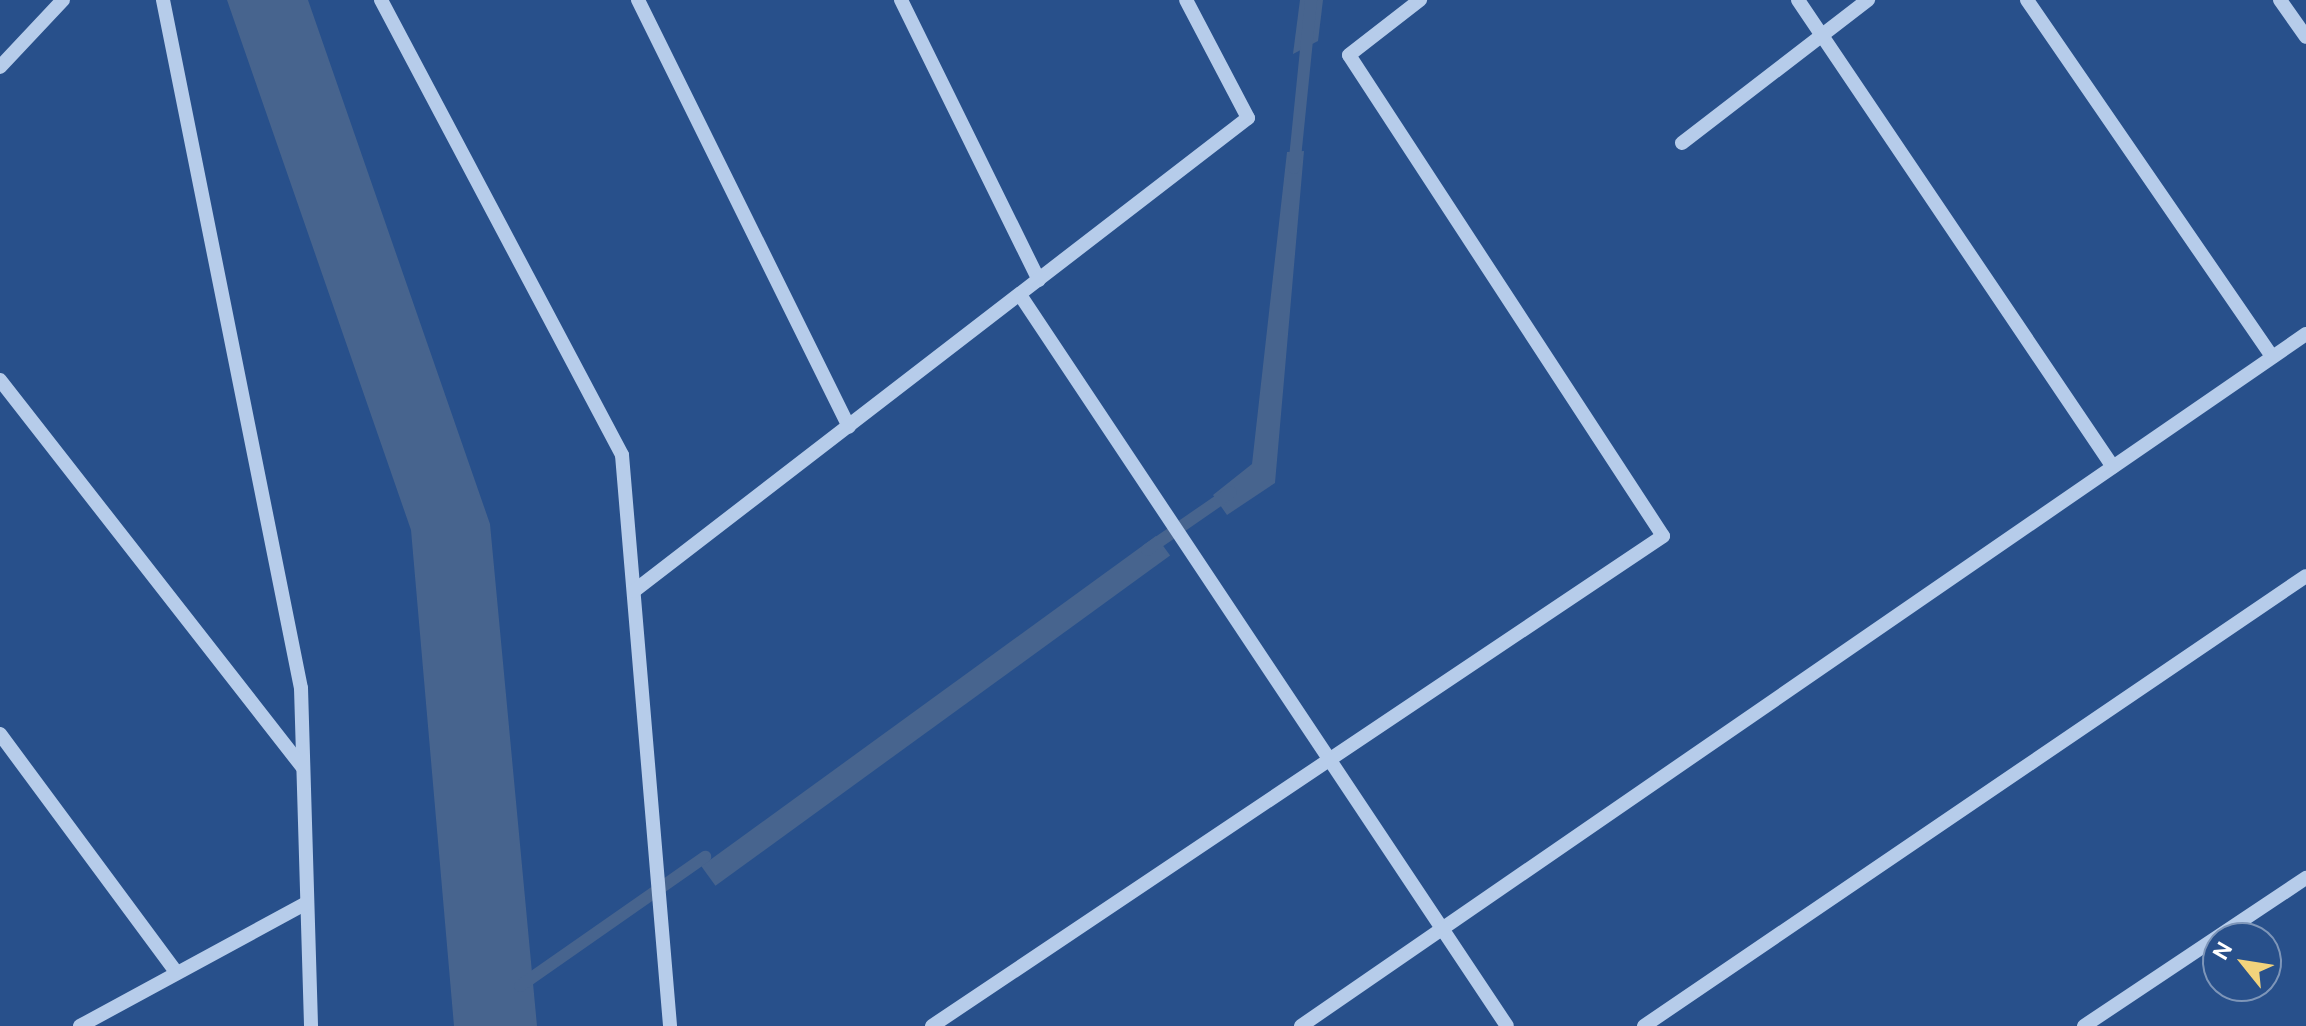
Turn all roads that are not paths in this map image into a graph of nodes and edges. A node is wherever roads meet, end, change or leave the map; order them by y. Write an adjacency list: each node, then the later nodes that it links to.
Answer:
1 (63, 0): 14 (street)
2 (163, 0): 27 (street)
3 (381, 0): 24 (street)
4 (638, 0): 21 (street)
5 (901, 0): 16 (street)
6 (1186, 0): 16 (street)
7 (1420, 0): 26 (street)
8 (1798, 0): 12 (street)
9 (1868, 0): 12 (street)
10 (2027, 0): 19 (street)
11 (2280, 0): 13 (street)
12 (1823, 35): 15 (street); 22 (street)
13 (2306, 37)
14 (0, 67)
15 (1682, 143)
16 (1039, 280): 17 (street)
17 (1020, 295): 21 (street); 26 (street)
18 (2306, 334): 19 (street)
19 (2272, 357): 22 (street)
20 (0, 380): 27 (street)
21 (849, 427): 24 (street)
22 (2113, 467): 30 (street)
23 (2306, 576): 38 (street)
24 (634, 591): 34 (street)
25 (0, 734): 31 (street)
26 (1329, 759): 30 (street); 35 (street)
27 (303, 768): 29 (street)
28 (2306, 878): 39 (street)
29 (307, 903): 31 (street); 33 (street)
30 (1442, 929): 36 (street); 37 (street)
31 (177, 973): 32 (street)
32 (80, 1026)
33 (311, 1026)
34 (670, 1026)
35 (932, 1026)
36 (1301, 1026)
37 (1507, 1026)
38 (1644, 1026)
39 (2084, 1026)

